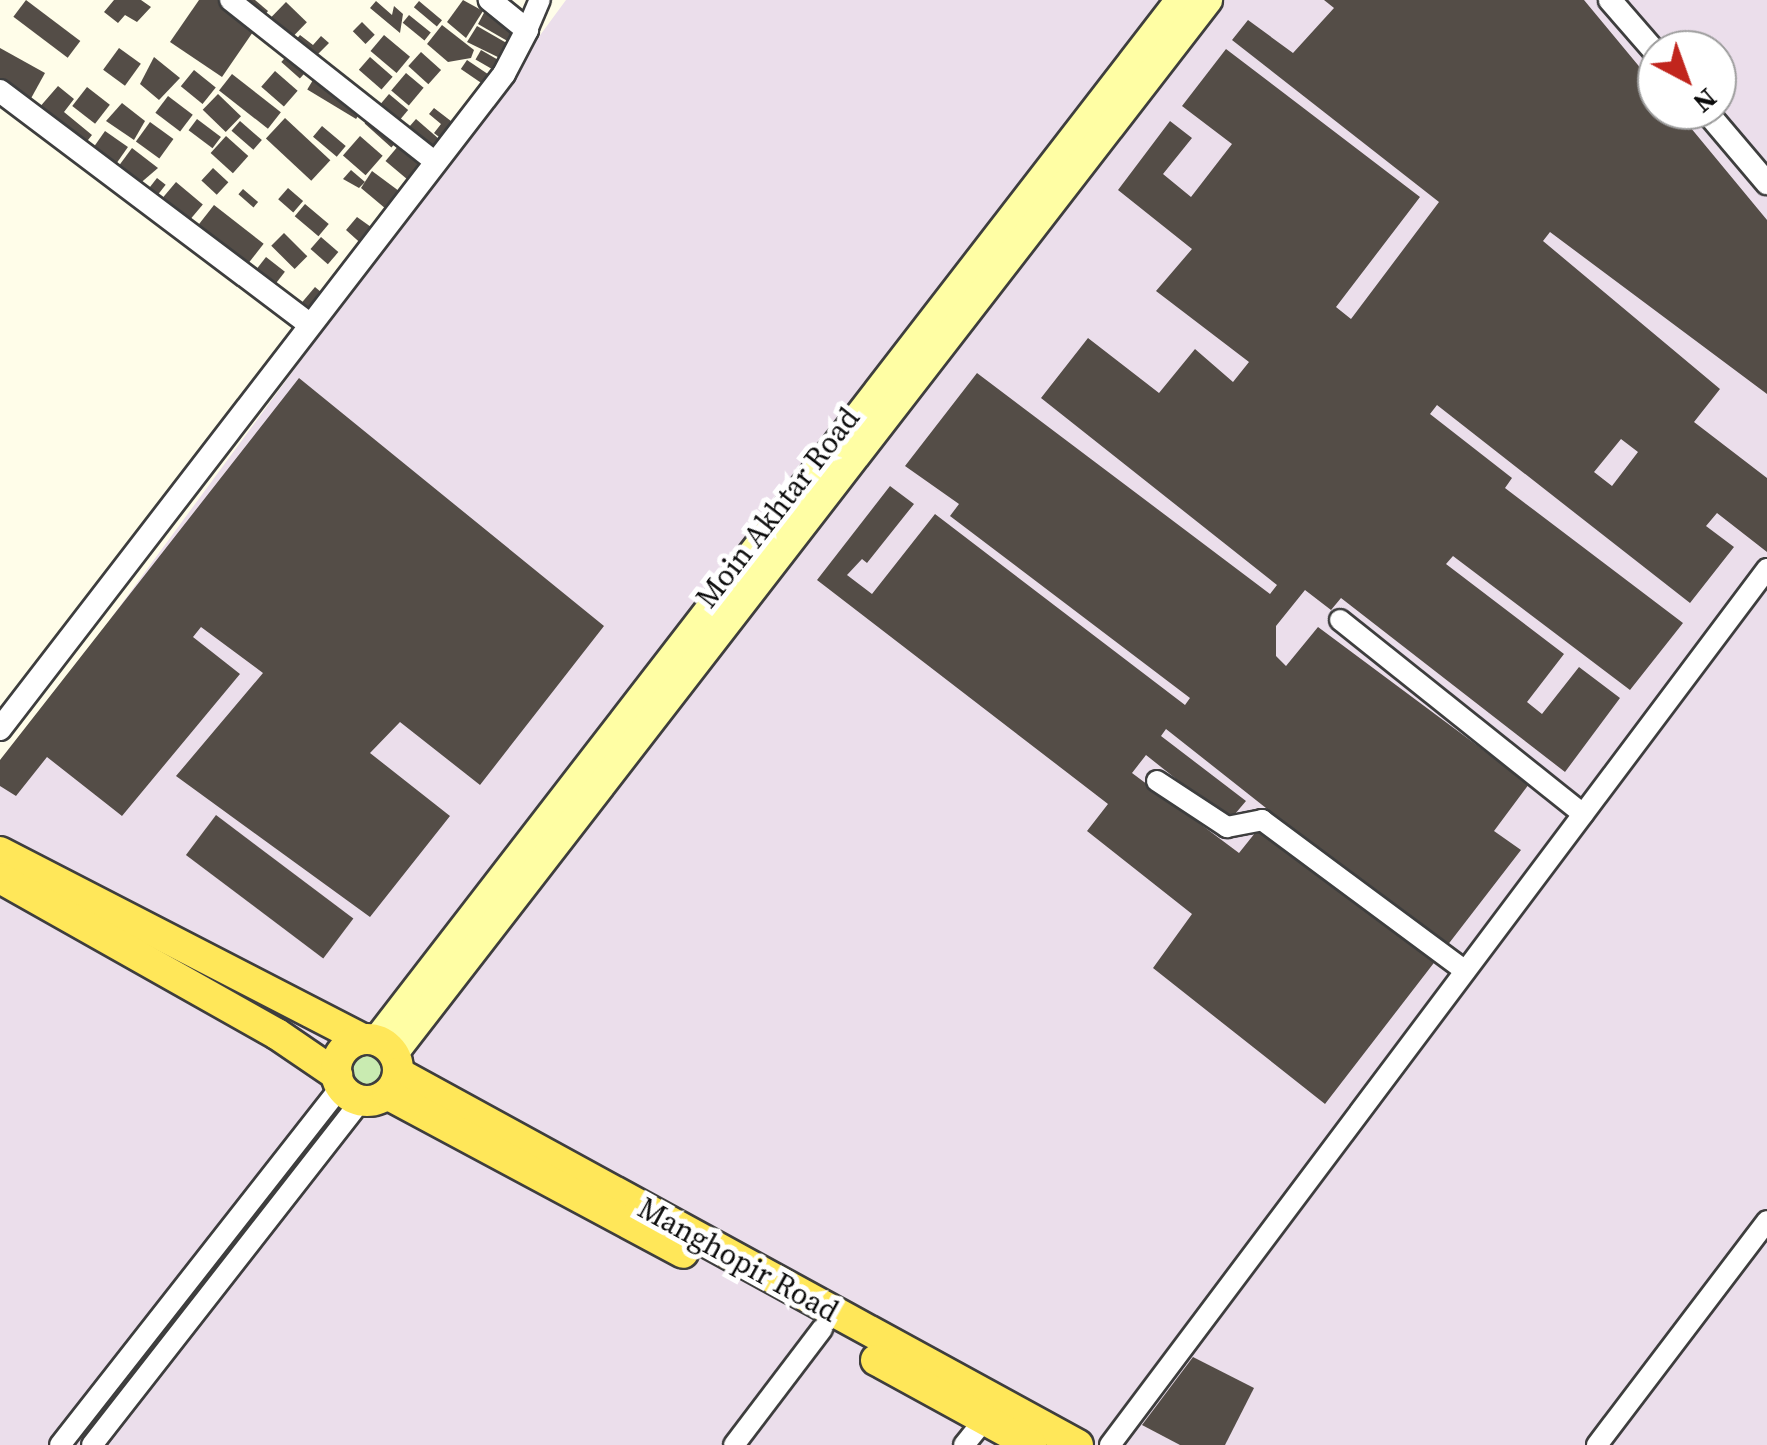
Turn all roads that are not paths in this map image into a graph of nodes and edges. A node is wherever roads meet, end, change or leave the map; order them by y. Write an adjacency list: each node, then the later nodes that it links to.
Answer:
1 (230, 0): 11 (street)
2 (490, 0): 7 (street)
3 (540, 0): 7 (street)
4 (1180, 0): 16 (main road, Moin Akhtar Road)
5 (1208, 0): 16 (main road, Moin Akhtar Road)
6 (1610, 0): 8 (street)
7 (527, 30): 11 (street)
8 (1637, 31)
9 (0, 91): 13 (street)
10 (1721, 130): 12 (street)
11 (436, 162): 13 (street)
12 (1767, 183)
13 (309, 324): 17 (street)
14 (1767, 569): 19 (street)
15 (1340, 620): 19 (street)
16 (700, 640): 25 (main road, Moin Akhtar Road)
17 (4, 715)
18 (1158, 781): 22 (street)
19 (1583, 814): 22 (street)
20 (0, 852): 23 (main road, Manghopir Road)
21 (0, 878): 24 (main road, Manghopir Road)
22 (1465, 971): 35 (street)
23 (307, 1010): 24 (main road); 25 (main road, Manghopir Road)
24 (287, 1040): 25 (main road, Manghopir Road)
25 (370, 1070): 27 (main road); 29 (street); 30 (street); 34 (main road, Manghopir Road)
26 (1767, 1221): 36 (street)
27 (822, 1330): 28 (main road); 31 (street)
28 (985, 1420): 32 (street); 33 (main road)
29 (60, 1445)
30 (92, 1445)
31 (734, 1445)
32 (964, 1445)
33 (1031, 1445)
34 (1078, 1445)
35 (1110, 1445)
36 (1597, 1445)

